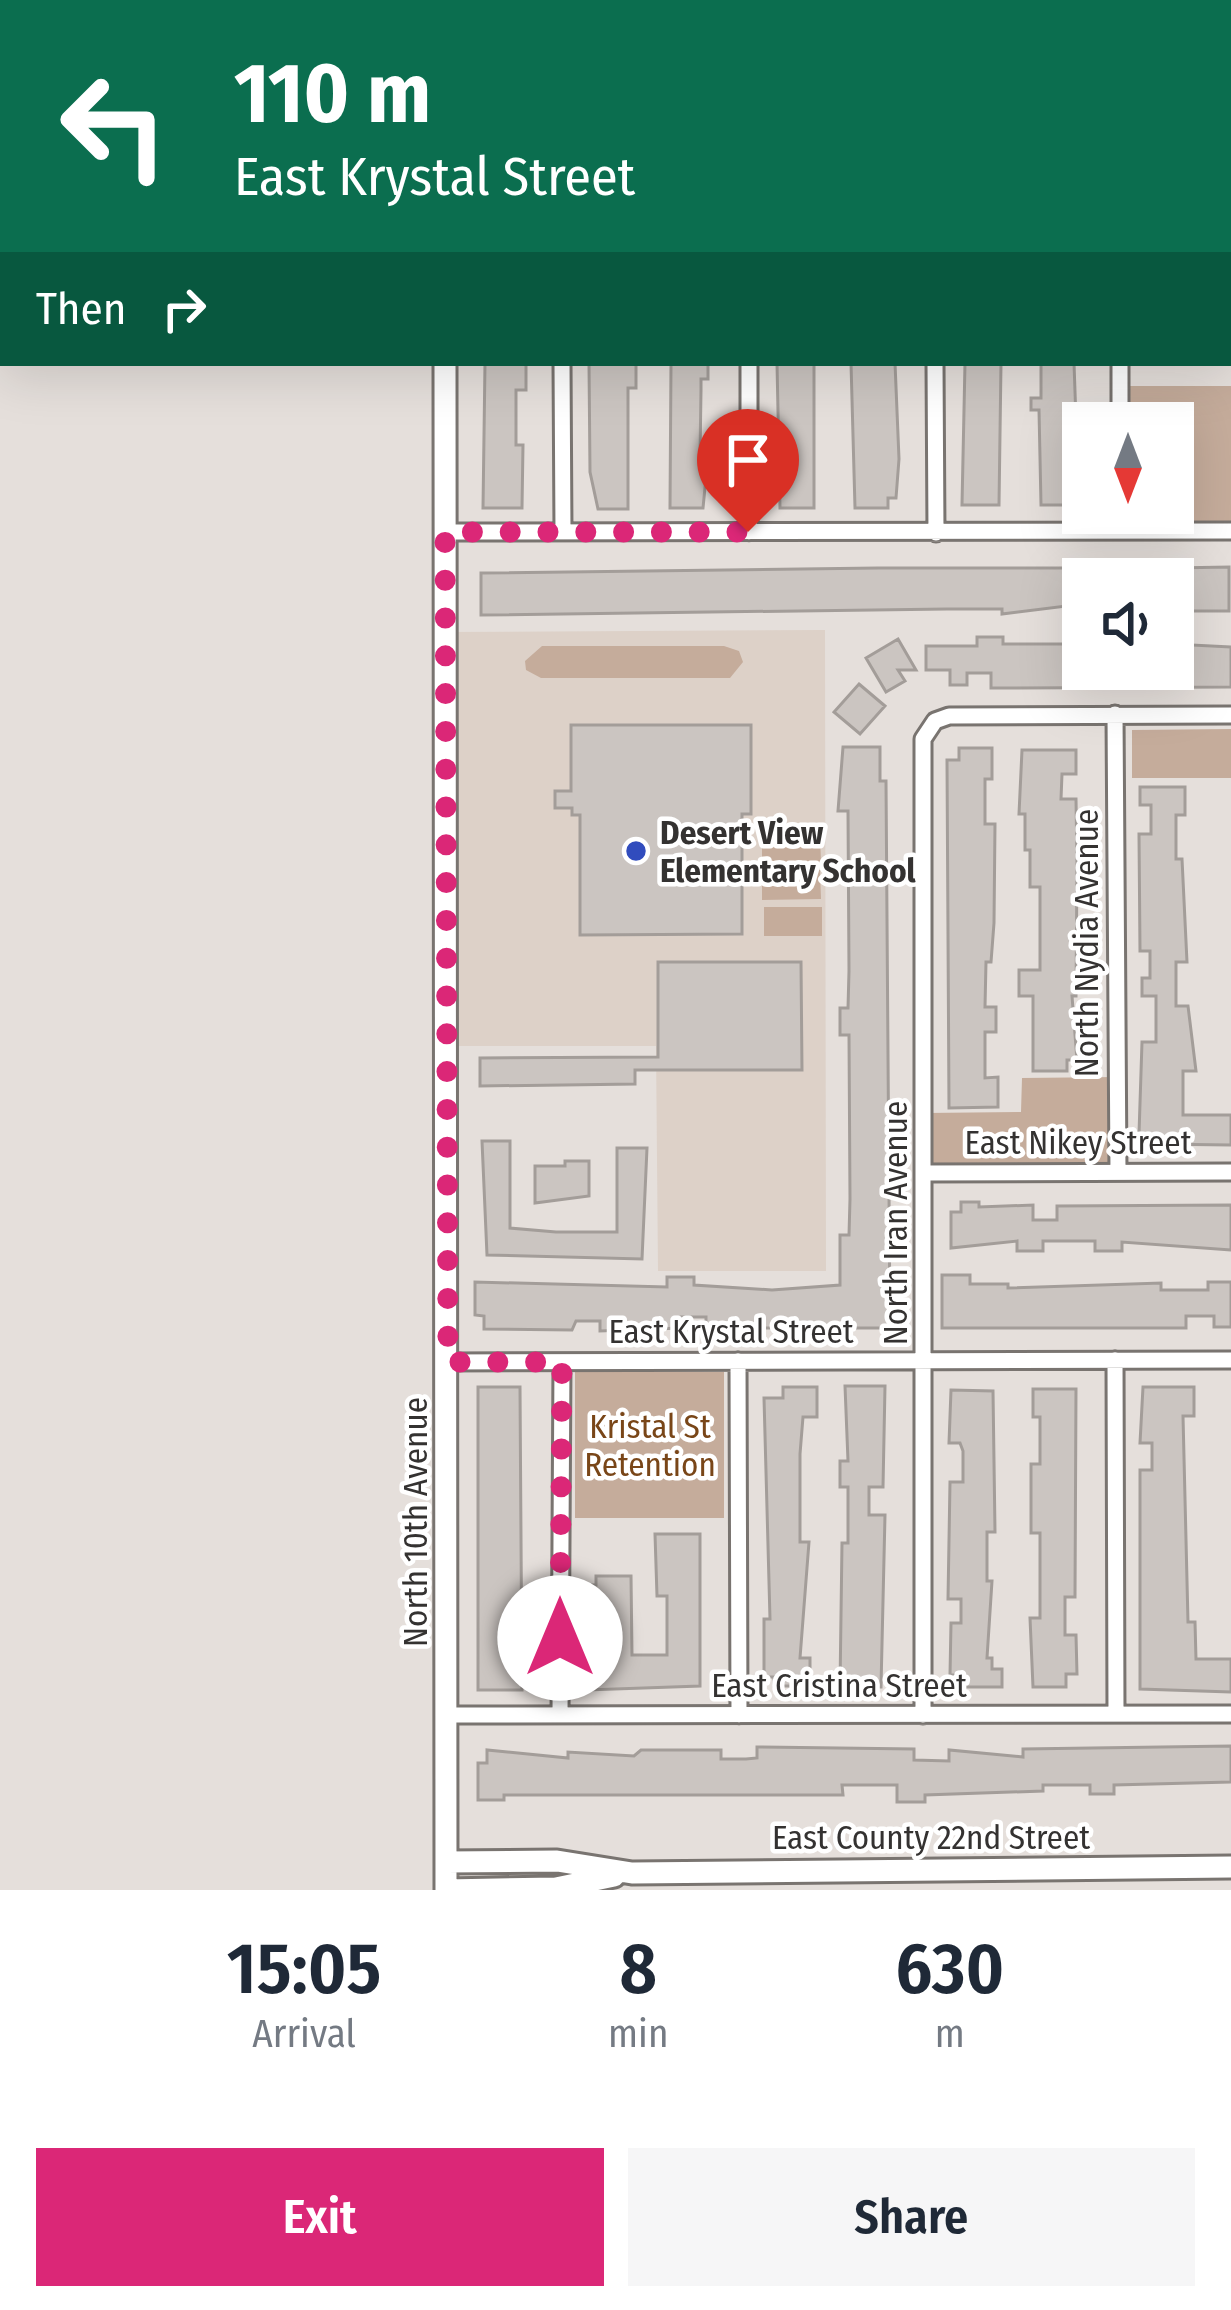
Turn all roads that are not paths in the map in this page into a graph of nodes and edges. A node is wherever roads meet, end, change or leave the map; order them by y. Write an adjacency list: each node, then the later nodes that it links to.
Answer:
1 (445, 366): 9 (main road, North 10th Avenue)
2 (562, 366): 10 (street)
3 (749, 366): 11 (street)
4 (935, 366): 13 (street)
5 (1120, 366): 6 (street)
6 (1120, 402)
7 (1194, 530): 8 (street)
8 (1231, 530)
9 (445, 532): 10 (street); 23 (main road, North 10th Avenue)
10 (563, 532): 11 (street)
11 (748, 532): 13 (street)
12 (1062, 532): 13 (street)
13 (936, 533)
14 (1115, 714): 15 (street); 16 (street, North Iran Avenue); 17 (street, North Nydia Avenue)
15 (1231, 716)
16 (925, 1172): 17 (street, East Nikey Street); 19 (street, North Iran Avenue)
17 (1118, 1172): 18 (street, East Nikey Street)
18 (1231, 1172)
19 (925, 1360): 20 (street, East Krystal Street); 22 (street, East Krystal Street); 30 (street, North Iran Avenue)
20 (1115, 1360): 21 (street, East Krystal Street); 25 (street)
21 (1231, 1360)
22 (738, 1361): 24 (street, East Krystal Street); 29 (street)
23 (448, 1362): 24 (street, East Krystal Street); 27 (main road, North 10th Avenue)
24 (562, 1362): 28 (street)
25 (1116, 1714): 26 (street, East Cristina Street); 30 (street, East Cristina Street)
26 (1231, 1714)
27 (447, 1715): 28 (street, East Cristina Street); 31 (main road, North 10th Avenue)
28 (560, 1715): 29 (street, East Cristina Street)
29 (739, 1715): 30 (street, East Cristina Street)
30 (923, 1715)
31 (446, 1862): 33 (main road, East County 22nd Street); 34 (main road, North 10th Avenue)
32 (1231, 1867): 33 (main road, East County 22nd Street)
33 (632, 1873): 34 (main road, East County 22nd Street)
34 (446, 1890)

